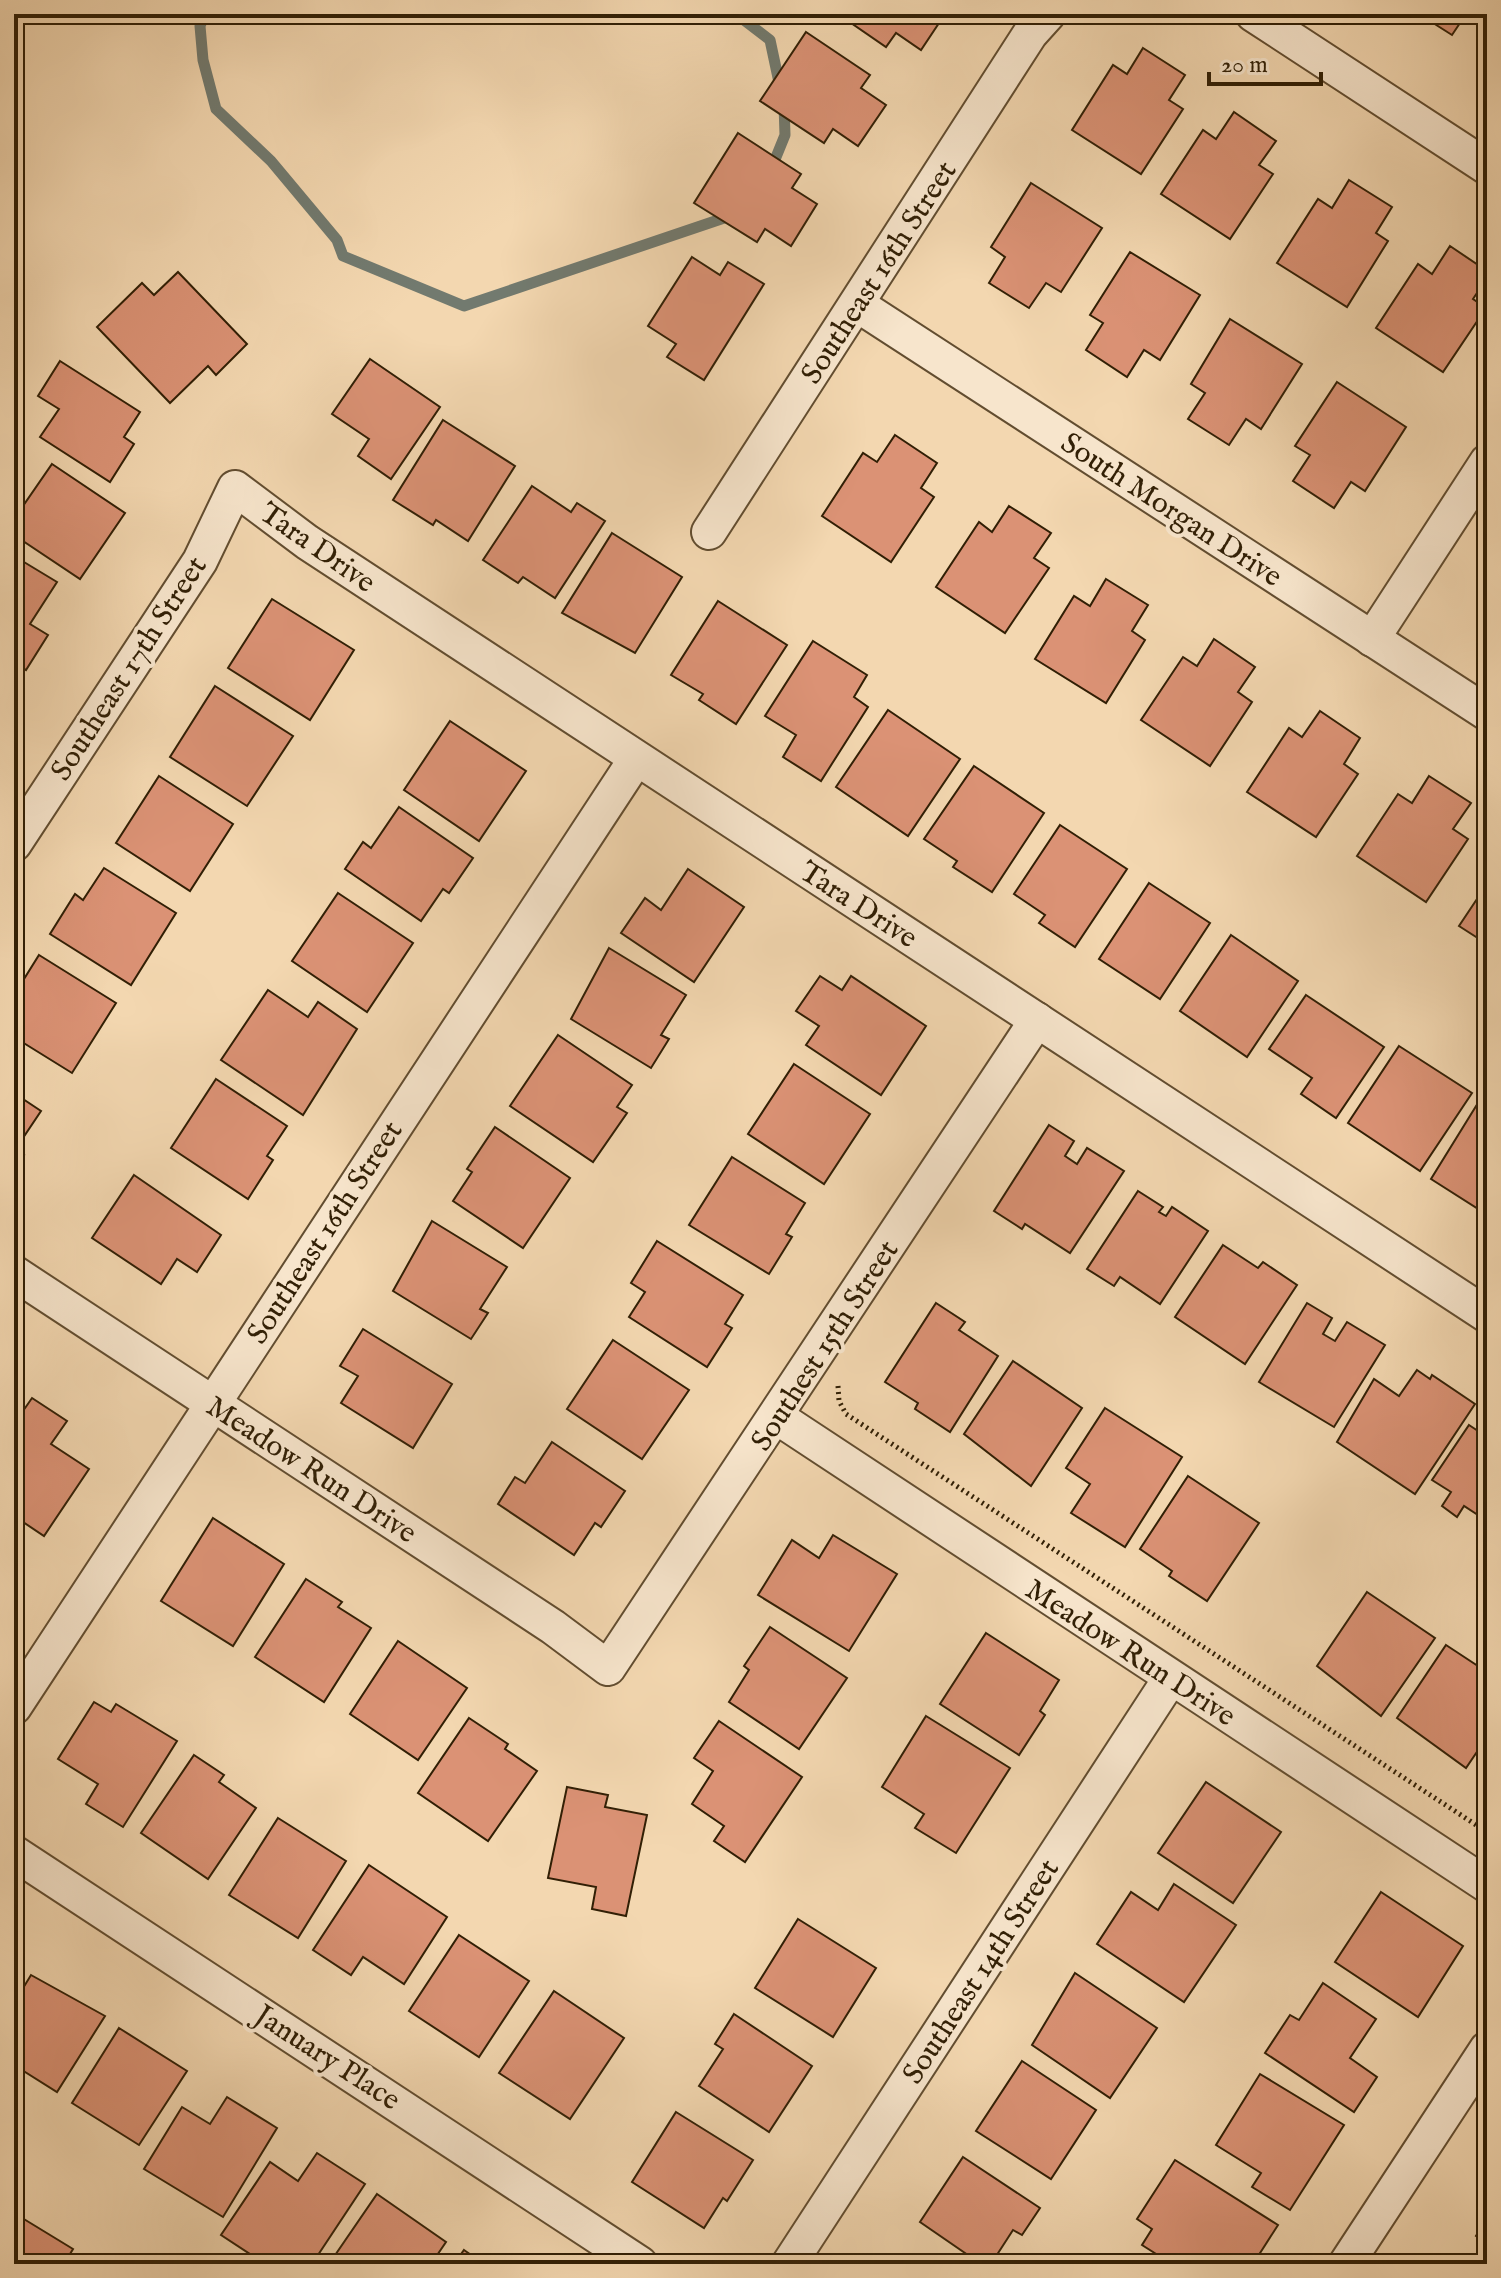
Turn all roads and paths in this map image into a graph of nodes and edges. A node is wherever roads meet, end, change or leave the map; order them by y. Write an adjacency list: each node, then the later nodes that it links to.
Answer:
1 (1048, 14): 4 (street, Southeast 16th Street)
2 (1253, 14): 3 (street)
3 (1487, 167)
4 (858, 305): 7 (street, Southeast 16th Street); 8 (street, South Morgan Drive)
5 (1487, 462): 8 (street)
6 (235, 488): 10 (street, Tara Drive); 11 (street, Southeast 17th Street)
7 (709, 532)
8 (1372, 639): 9 (street, South Morgan Drive)
9 (1487, 713)
10 (636, 759): 12 (street, Tara Drive); 18 (street, Southeast 16th Street)
11 (14, 844)
12 (1037, 1020): 14 (street, Tara Drive); 19 (street, Southest 15th Street)
13 (14, 1273): 18 (street, Meadow Run Drive)
14 (1487, 1315)
15 (1474, 1349): 16 (path)
16 (1487, 1357)
17 (840, 1377): 23 (path)
18 (211, 1404): 20 (street, Meadow Run Drive); 22 (street, Southeast 16th Street)
19 (777, 1417): 20 (street, Southest 15th Street); 21 (street, Meadow Run Drive)
20 (608, 1668)
21 (1170, 1679): 25 (street, Meadow Run Drive); 28 (street, Southeast 14th Street)
22 (14, 1707)
23 (1487, 1832)
24 (14, 1853): 27 (street, January Place)
25 (1487, 1885)
26 (1487, 2049): 29 (street)
27 (640, 2264)
28 (789, 2264)
29 (1346, 2264)

